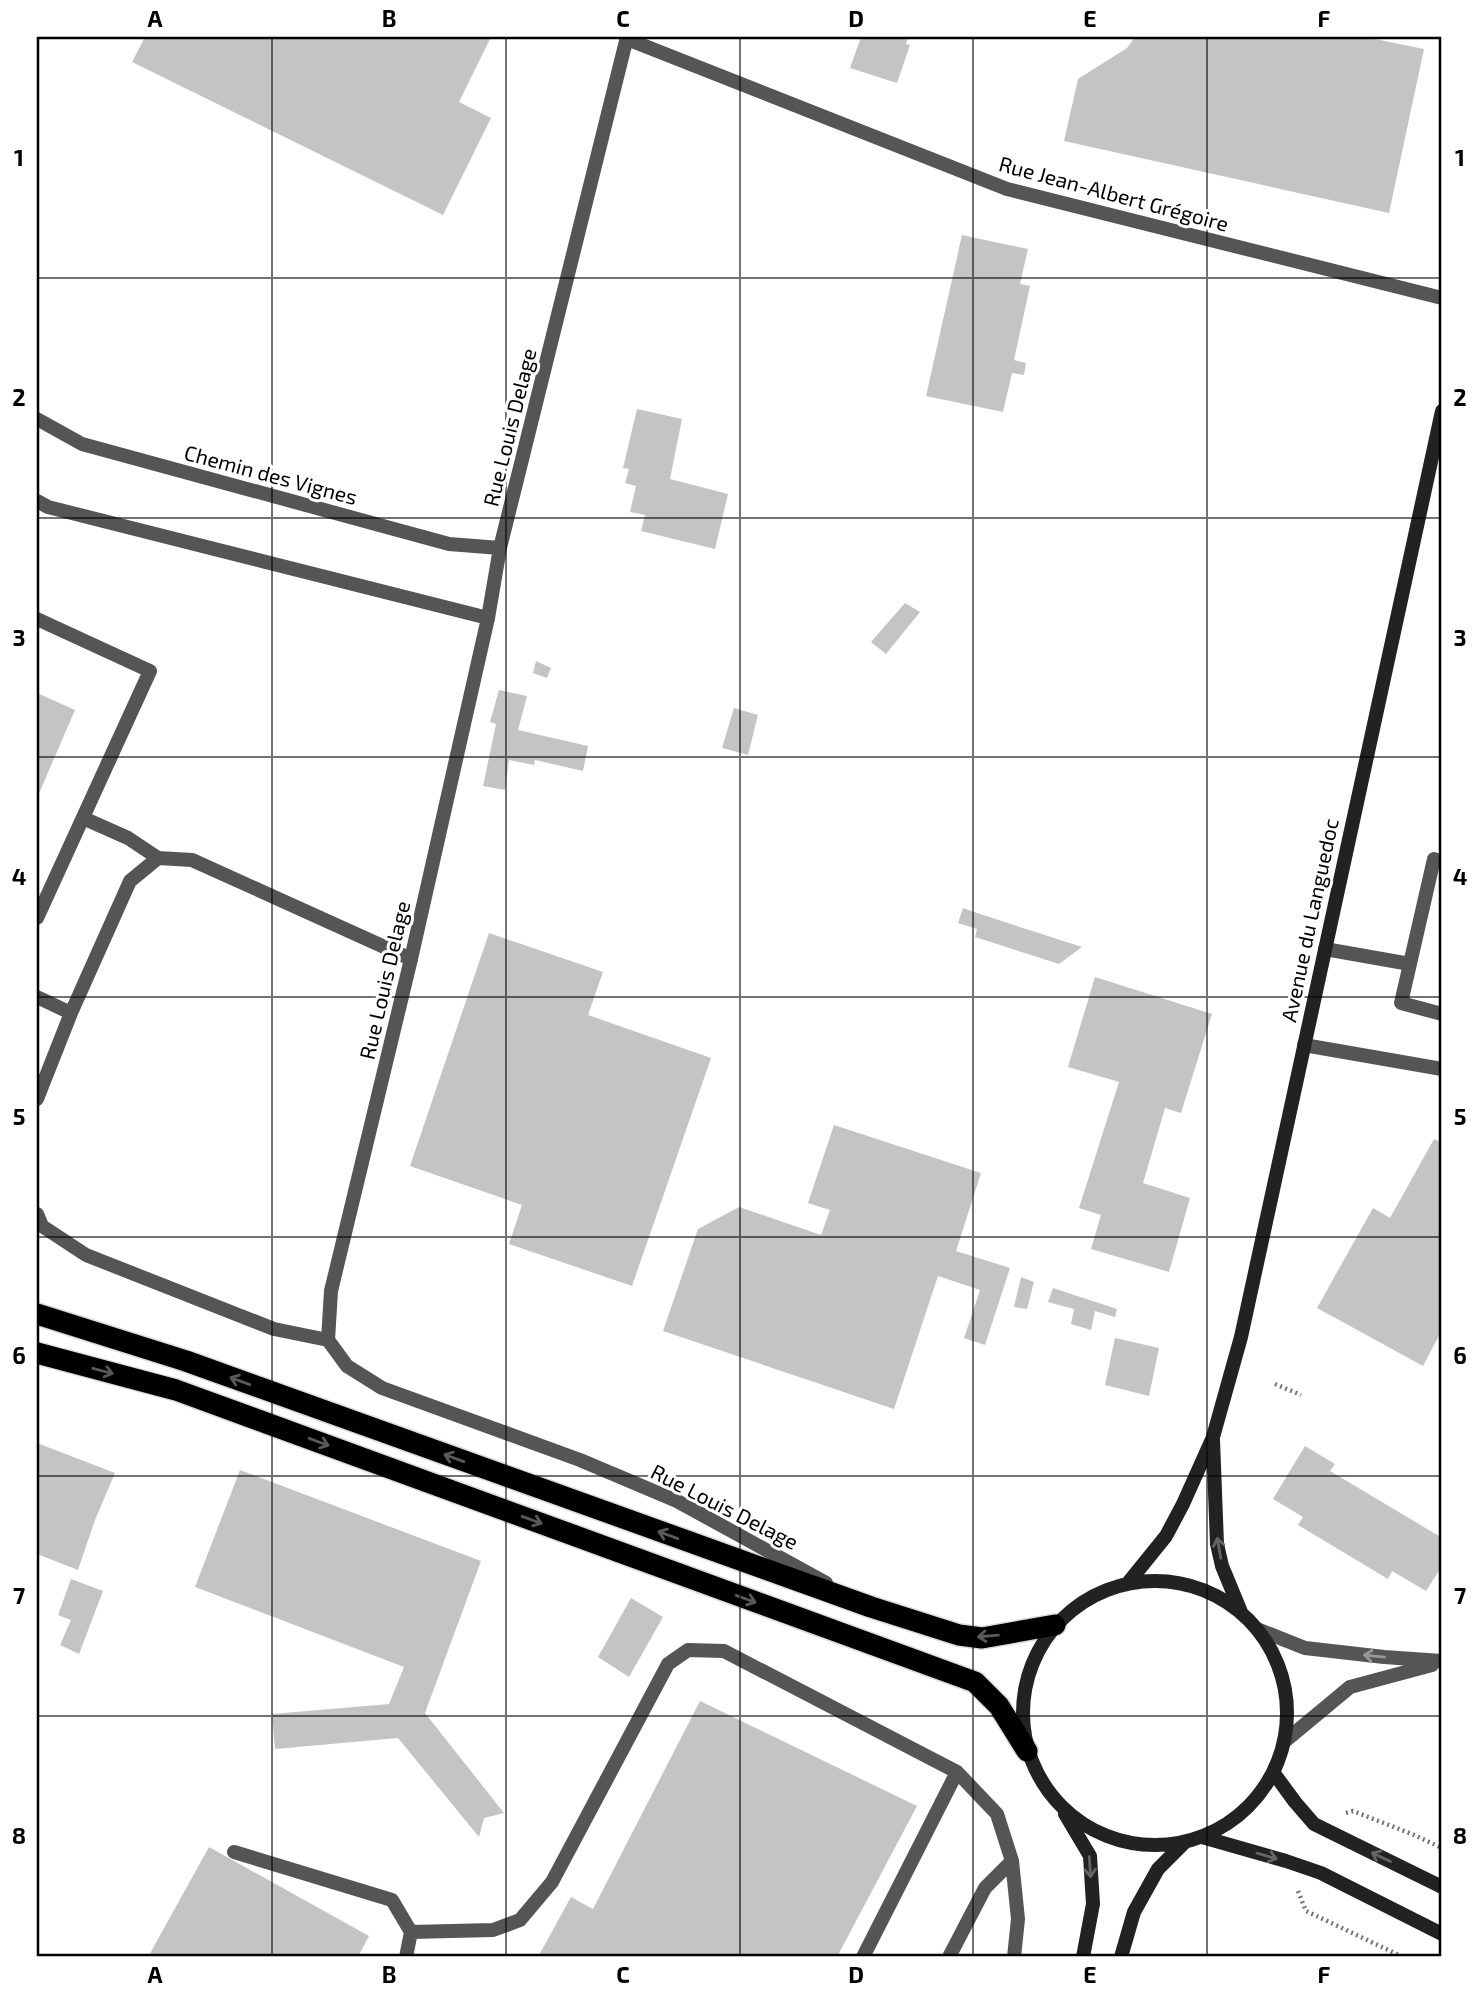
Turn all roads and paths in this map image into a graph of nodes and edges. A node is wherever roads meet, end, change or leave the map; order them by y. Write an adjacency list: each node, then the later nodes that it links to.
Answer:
1 (627, 38): 2 (street, Rue Jean-Albert Grégoire); 6 (street, Rue Louis Delage)
2 (1442, 298)
3 (1442, 411): 13 (main road, Avenue du Languedoc)
4 (37, 419): 6 (street, Chemin des Vignes)
5 (37, 501): 7 (street)
6 (500, 548): 7 (street, Rue Louis Delage)
7 (488, 618): 14 (street, Rue Louis Delage)
8 (37, 619): 9 (street)
9 (83, 818): 10 (street); 12 (street)
10 (158, 858): 14 (street); 17 (street)
11 (1442, 862): 15 (street)
12 (37, 918)
13 (1325, 949): 15 (street); 19 (main road, Avenue du Languedoc)
14 (411, 959): 24 (street, Rue Louis Delage)
15 (1410, 964): 18 (street)
16 (37, 997): 17 (street)
17 (72, 1013): 21 (street)
18 (1442, 1014)
19 (1304, 1045): 20 (street); 28 (main road, Avenue du Languedoc)
20 (1442, 1069)
21 (37, 1099)
22 (37, 1214): 24 (street)
23 (37, 1314): 30 (highway, one-way to 23)
24 (328, 1340): 30 (street, Rue Louis Delage)
25 (37, 1353): 36 (highway, one-way to 36)
26 (1275, 1384): 27 (path)
27 (1301, 1395)
28 (1213, 1437): 29 (main road, Avenue du Languedoc); 31 (main road, Avenue du Languedoc, one-way to 28)
29 (1128, 1583): 31 (main road); 32 (main road)
30 (871, 1607): 32 (highway, one-way to 30)
31 (1241, 1612): 33 (main road)
32 (1055, 1625): 36 (main road)
33 (1257, 1629): 34 (street, one-way to 33); 35 (main road)
34 (1442, 1662): 35 (street)
35 (1284, 1741): 38 (main road)
36 (1027, 1751): 39 (main road)
37 (957, 1773): 43 (street); 46 (street); 50 (street)
38 (1273, 1773): 40 (main road); 45 (main road, one-way to 38)
39 (1060, 1807): 41 (main road); 53 (main road, one-way to 53)
40 (1202, 1837): 41 (main road); 44 (main road, one-way to 44)
41 (1185, 1842): 48 (main road)
42 (234, 1852): 46 (street)
43 (1012, 1861): 51 (street); 52 (street)
44 (1286, 1861): 47 (main road); 54 (path)
45 (1442, 1887)
46 (411, 1932): 49 (street)
47 (1442, 1934)
48 (1126, 1955)
49 (406, 1957)
50 (863, 1957)
51 (949, 1957)
52 (1014, 1957)
53 (1083, 1957)
54 (1403, 1957)

